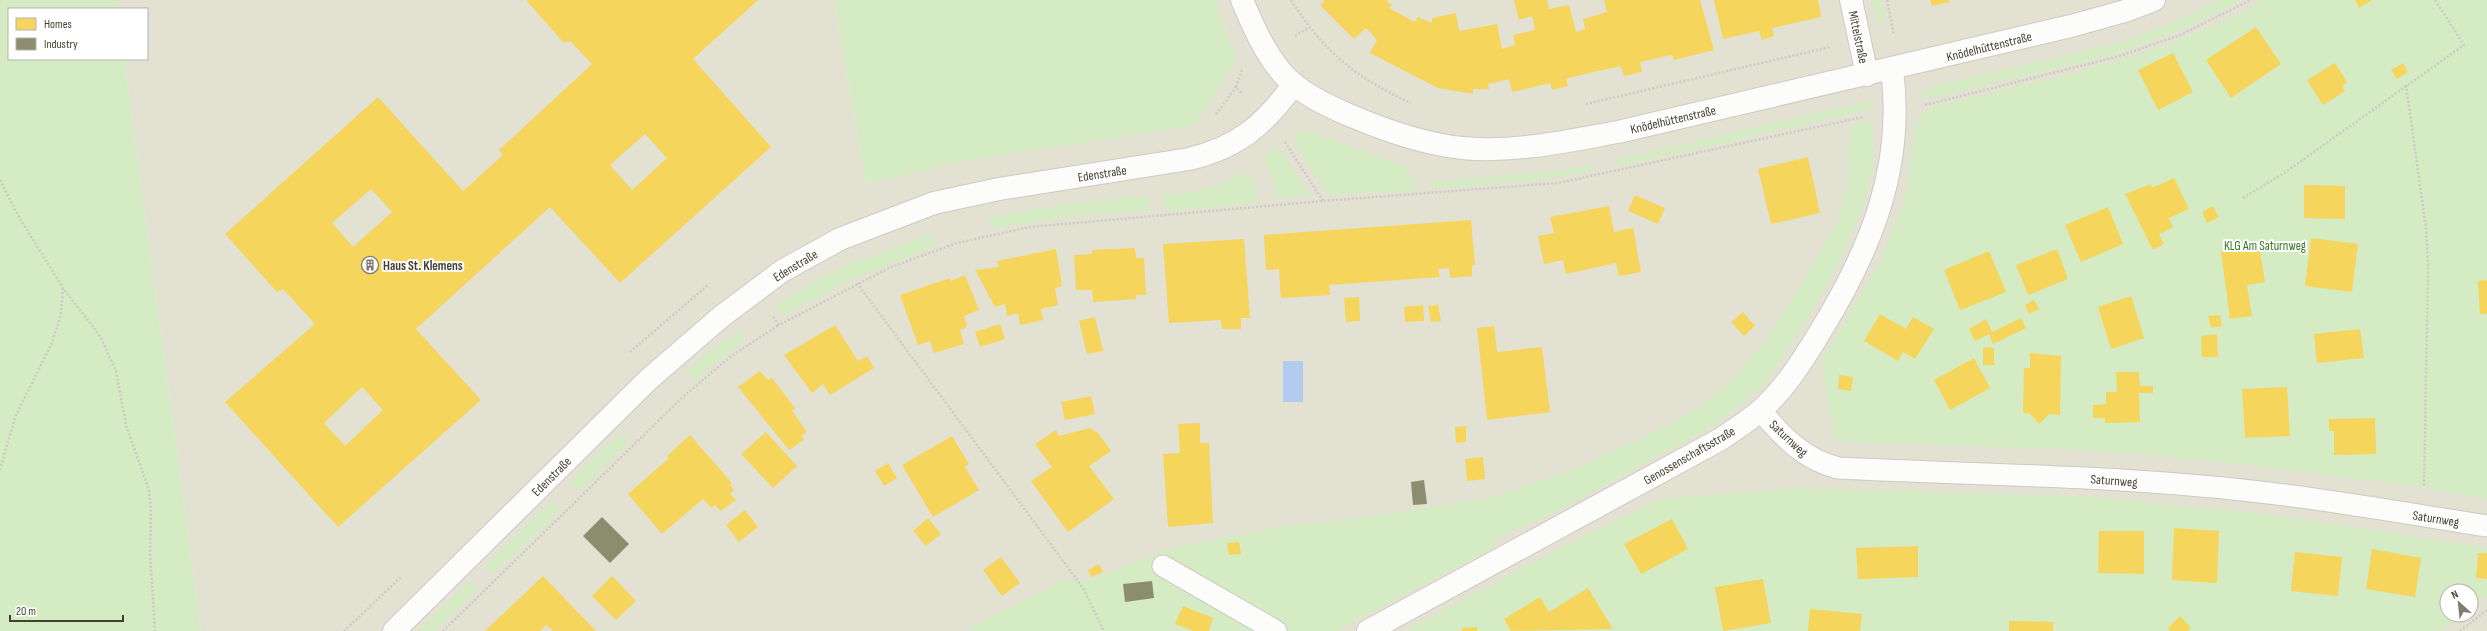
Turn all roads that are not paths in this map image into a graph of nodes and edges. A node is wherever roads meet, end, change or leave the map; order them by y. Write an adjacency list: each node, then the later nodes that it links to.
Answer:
1 (1242, 0): 6 (street, Knödelhüttenstraße)
2 (1851, 0): 5 (street, Mittelstraße)
3 (2154, 0): 4 (street, Knödelhüttenstraße)
4 (1892, 70): 5 (street, Knödelhüttenstraße); 7 (street, Genossenschaftsstraße)
5 (1867, 75): 6 (street, Knödelhüttenstraße)
6 (1294, 84): 10 (street, Edenstraße)
7 (1760, 410): 8 (lane, Saturnweg); 12 (street, Genossenschaftsstraße)
8 (2487, 526)
9 (1163, 566): 11 (lane)
10 (394, 631)
11 (1276, 631)
12 (1368, 631)

